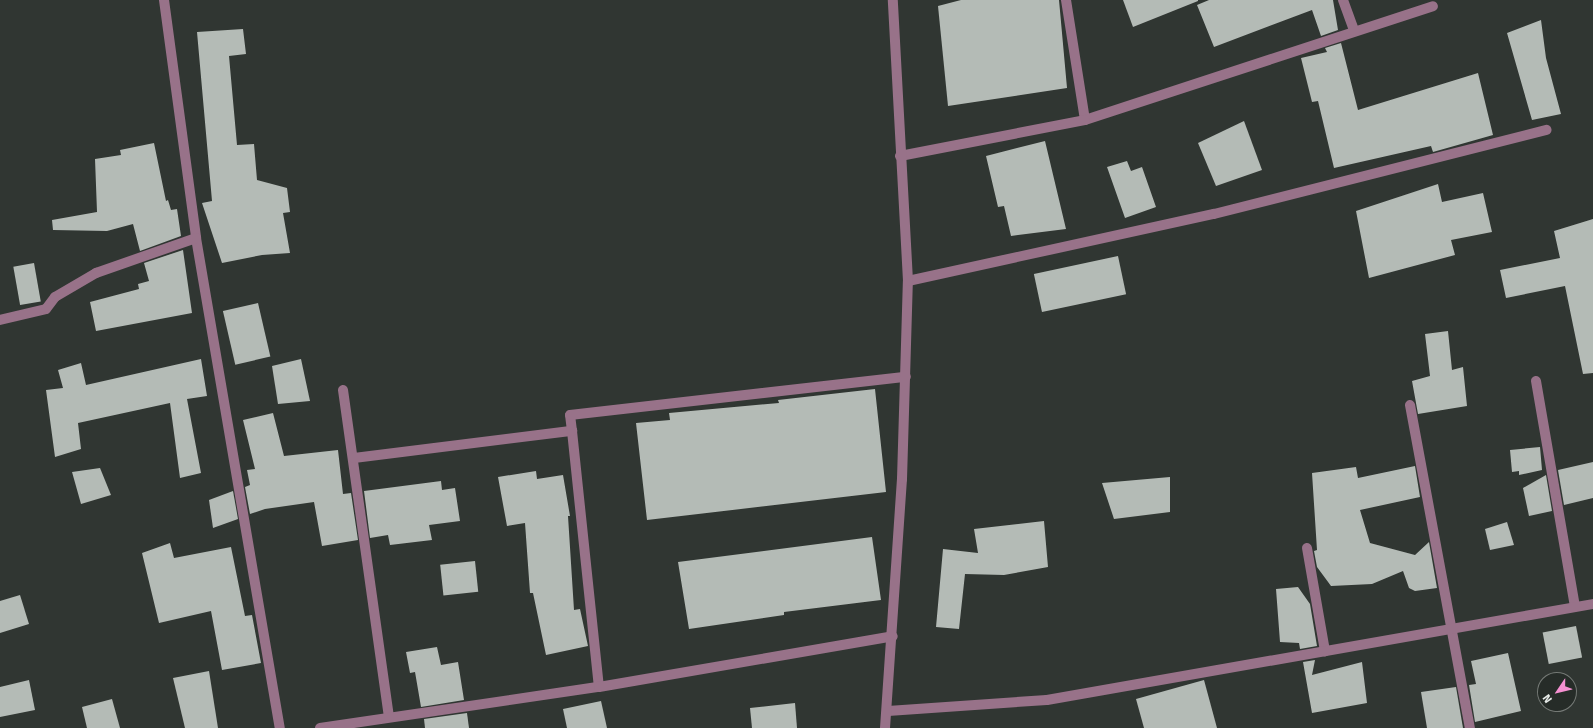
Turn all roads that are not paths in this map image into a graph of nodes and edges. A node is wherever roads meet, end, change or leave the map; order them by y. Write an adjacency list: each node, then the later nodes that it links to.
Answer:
1 (164, 0): 10 (street)
2 (893, 0): 9 (street)
3 (1066, 0): 7 (street)
4 (1343, 0): 6 (street)
5 (1433, 6): 6 (street)
6 (1354, 31): 7 (street)
7 (1084, 120): 9 (street)
8 (1546, 130): 11 (street)
9 (900, 156): 11 (street)
10 (196, 238): 12 (street); 28 (street)
11 (908, 281): 13 (street)
12 (0, 320)
13 (906, 377): 17 (street); 23 (street)
14 (1536, 381): 21 (street)
15 (343, 390): 18 (street)
16 (1410, 405): 22 (street)
17 (572, 431): 18 (street); 25 (street)
18 (354, 458): 27 (street)
19 (1307, 548): 24 (street)
20 (1593, 604): 21 (street)
21 (1575, 607): 22 (street)
22 (1454, 630): 24 (street); 31 (street)
23 (893, 636): 25 (street); 26 (street)
24 (1325, 650): 26 (street)
25 (599, 687): 27 (street)
26 (888, 711): 30 (street)
27 (389, 717): 29 (street)
28 (280, 728)
29 (320, 728)
30 (885, 728)
31 (1470, 728)

